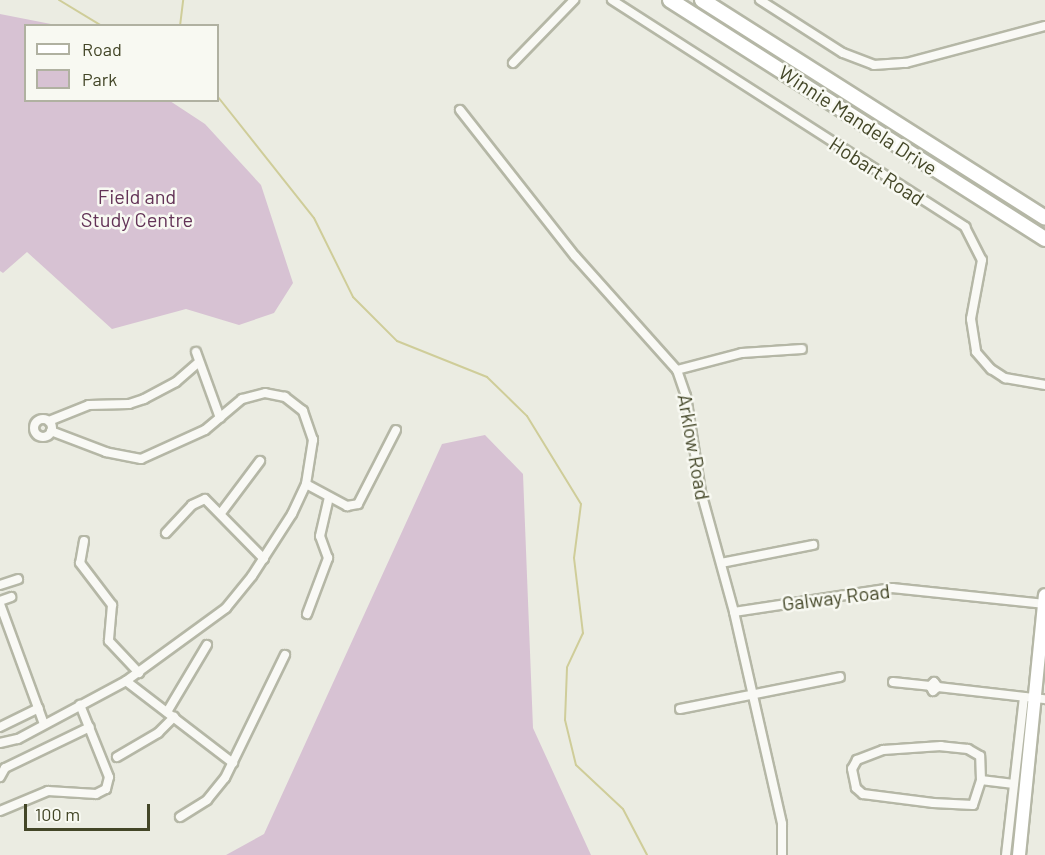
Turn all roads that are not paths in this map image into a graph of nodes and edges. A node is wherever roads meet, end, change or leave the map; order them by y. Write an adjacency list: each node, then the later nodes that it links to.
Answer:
1 (574, 0): 7 (street)
2 (612, 0): 15 (street, Hobart Road)
3 (670, 0): 10 (main road, Winnie Mandela Drive)
4 (702, 0): 9 (main road, Winnie Mandela Drive)
5 (760, 0): 6 (street)
6 (1045, 26)
7 (513, 63)
8 (460, 110): 14 (street, Arklow Road)
9 (1045, 218)
10 (1045, 239)
11 (802, 349): 14 (street)
12 (196, 352): 13 (street)
13 (199, 362): 16 (street); 17 (street)
14 (677, 370): 28 (street, Arklow Road)
15 (1045, 385)
16 (220, 418): 19 (street); 21 (street)
17 (49, 421): 19 (street); 19 (street)
18 (396, 430): 22 (street)
19 (51, 431)
20 (260, 461): 23 (street)
21 (306, 484): 22 (street); 27 (street)
22 (329, 497): 36 (street)
23 (221, 513): 24 (street); 27 (street)
24 (166, 533)
25 (84, 541): 39 (street)
26 (813, 545): 28 (street)
27 (264, 559): 39 (street)
28 (720, 563): 35 (street, Arklow Road)
29 (18, 579): 30 (street)
30 (0, 585)
31 (1045, 595): 34 (street)
32 (11, 597): 33 (street)
33 (0, 603): 46 (street)
34 (1045, 604): 35 (street, Galway Road); 44 (street)
35 (734, 612): 43 (street, Arklow Road)
36 (307, 614)
37 (207, 645): 48 (street)
38 (285, 655): 54 (street)
39 (139, 673): 41 (street)
40 (840, 677): 43 (street)
41 (126, 681): 45 (street); 48 (street)
42 (893, 682): 44 (street)
43 (753, 692): 47 (street); 60 (street, Arklow Road)
44 (1038, 696): 57 (street); 62 (street); 63 (street)
45 (80, 705): 49 (street); 51 (street)
46 (39, 708): 49 (street); 50 (street)
47 (680, 709)
48 (171, 714): 53 (street); 54 (street)
49 (44, 724): 52 (street)
50 (0, 727)
51 (90, 727): 55 (street); 58 (street)
52 (0, 743)
53 (117, 757)
54 (233, 764): 59 (street)
55 (0, 777)
56 (981, 780): 56 (street); 57 (street)
57 (1014, 784): 61 (street)
58 (0, 811)
59 (180, 817)
60 (782, 855)
61 (1006, 855)
62 (1019, 855)
63 (1027, 855)

